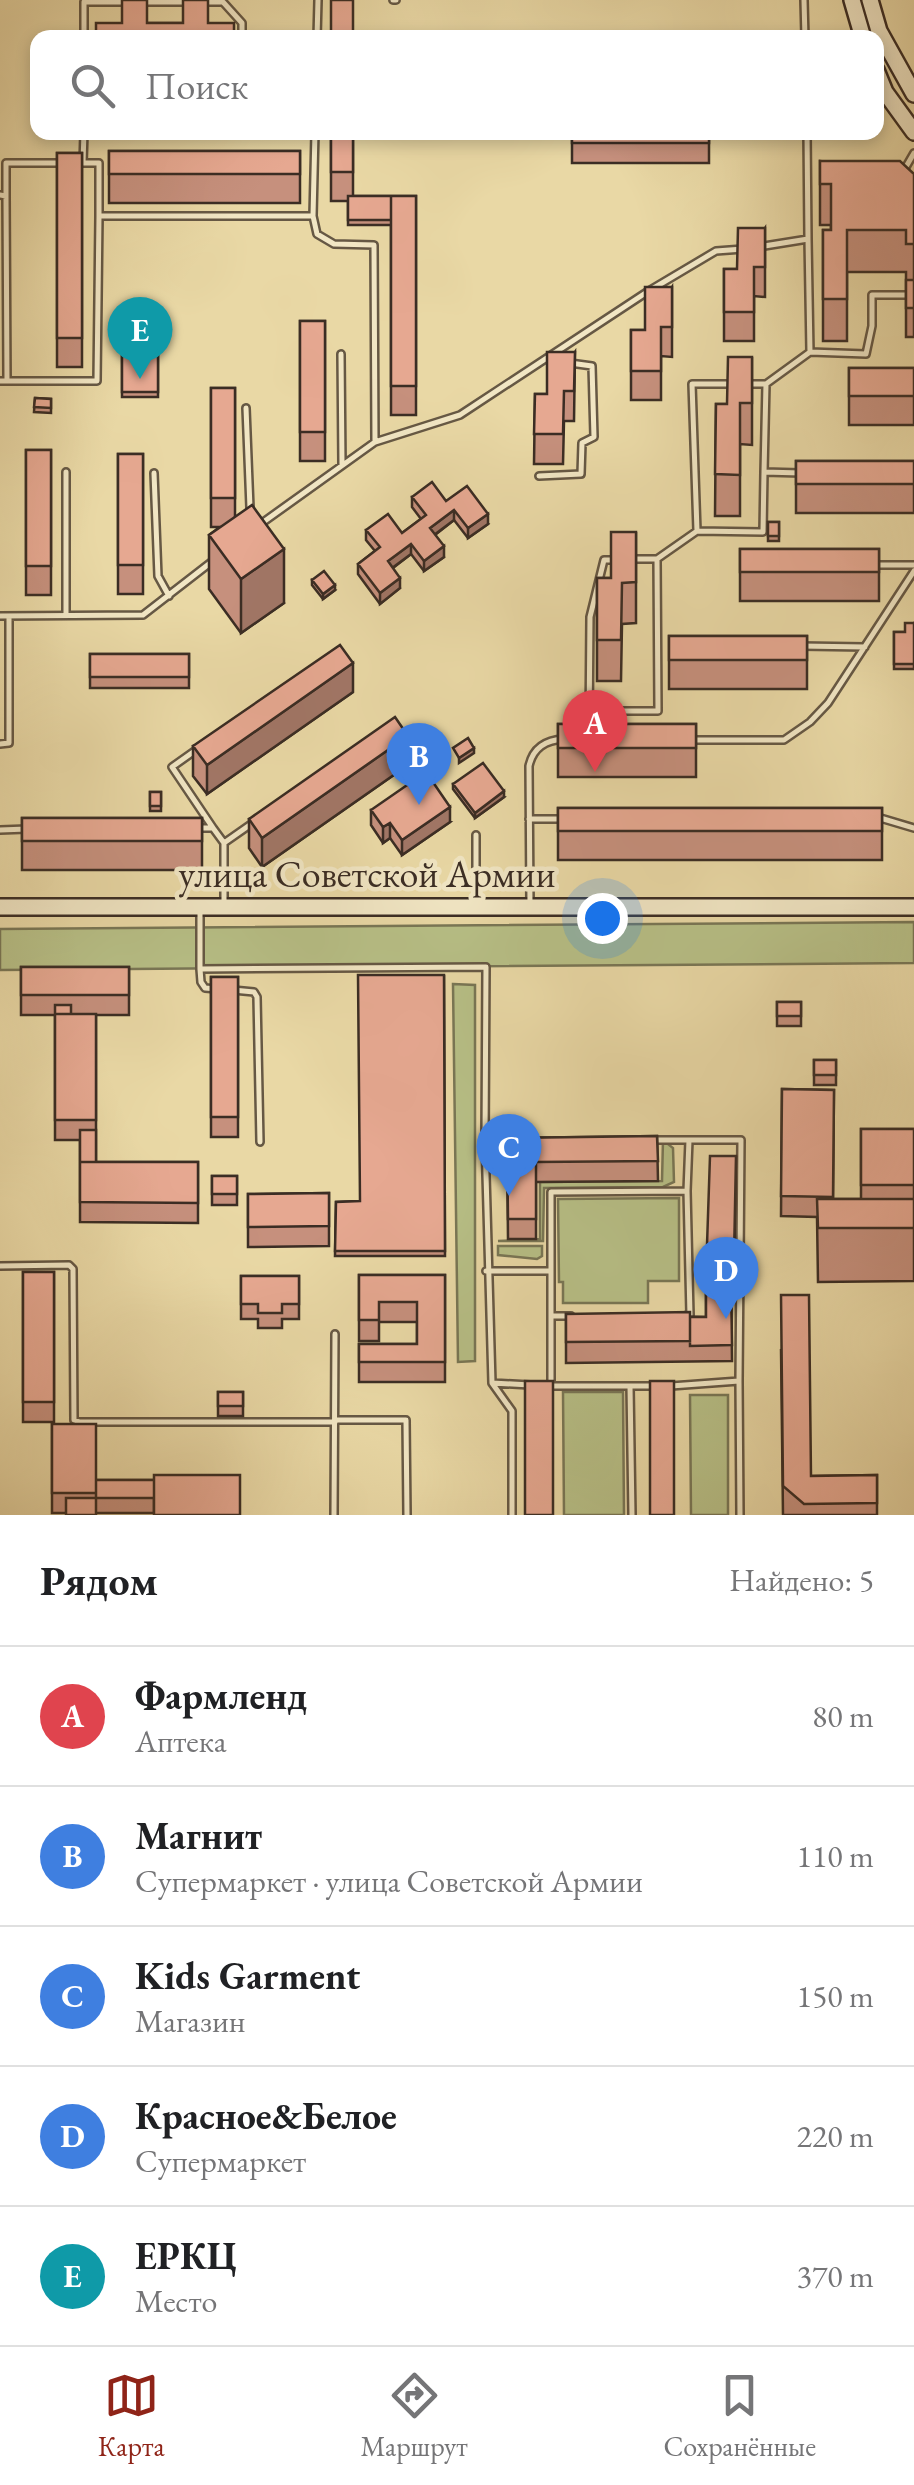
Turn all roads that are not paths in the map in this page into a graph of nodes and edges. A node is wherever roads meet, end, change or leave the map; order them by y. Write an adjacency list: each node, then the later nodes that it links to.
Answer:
1 (318, 0): 7 (lane)
2 (804, 0): 8 (lane)
3 (852, 0): 9 (main road)
4 (870, 0): 10 (main road)
5 (84, 30): 6 (lane)
6 (242, 30)
7 (317, 30)
8 (805, 30)
9 (861, 30)
10 (880, 30)
11 (884, 38): 13 (main road)
12 (884, 90): 14 (main road)
13 (914, 94)
14 (914, 132)
15 (84, 140): 19 (lane)
16 (315, 140): 23 (lane)
17 (807, 140): 24 (lane)
18 (914, 153): 20 (lane)
19 (84, 163): 21 (lane); 22 (lane)
20 (897, 184)
21 (3, 196): 29 (lane)
22 (98, 216): 23 (lane); 29 (lane)
23 (313, 216): 32 (lane)
24 (808, 239): 26 (lane); 27 (lane)
25 (914, 296): 27 (lane)
26 (557, 350): 32 (lane); 38 (lane)
27 (810, 352): 30 (lane)
28 (341, 354): 33 (lane)
29 (3, 381)
30 (766, 384): 36 (lane); 41 (lane)
31 (246, 408): 39 (lane)
32 (375, 442): 33 (lane)
33 (342, 466): 40 (lane)
34 (66, 472): 47 (lane)
35 (154, 472): 46 (lane)
36 (764, 472): 37 (lane); 41 (lane)
37 (801, 472)
38 (539, 476)
39 (250, 514)
40 (251, 531)
41 (698, 531): 43 (lane)
42 (224, 553): 46 (lane)
43 (656, 558): 52 (lane); 52 (lane)
44 (859, 564): 45 (lane)
45 (914, 568): 51 (lane)
46 (168, 596): 47 (lane)
47 (66, 615): 49 (lane)
48 (0, 616): 49 (lane)
49 (8, 616): 56 (lane)
50 (790, 646): 51 (lane)
51 (866, 646): 55 (lane)
52 (590, 711): 54 (lane)
53 (573, 739): 60 (lane)
54 (588, 740)
55 (675, 740)
56 (0, 744)
57 (205, 744): 63 (lane)
58 (568, 818): 60 (lane)
59 (860, 818): 64 (lane)
60 (530, 819): 73 (lane)
61 (255, 822): 68 (lane)
62 (194, 828): 63 (lane)
63 (213, 828): 68 (lane)
64 (914, 828)
65 (39, 829): 66 (lane)
66 (0, 830)
67 (476, 835): 72 (lane)
68 (224, 843): 71 (lane)
69 (0, 907): 70 (main road, улица Советской Армии)
70 (200, 907): 71 (main road, улица Советской Армии); 75 (lane)
71 (224, 907): 72 (main road, улица Советской Армии)
72 (476, 907): 73 (main road, улица Советской Армии)
73 (530, 907): 74 (main road, улица Советской Армии)
74 (914, 907)
75 (200, 969): 76 (lane); 80 (lane)
76 (485, 1139): 77 (lane); 84 (lane)
77 (525, 1139)
78 (643, 1140): 79 (lane)
79 (689, 1140): 81 (lane); 89 (lane)
80 (260, 1142)
81 (688, 1191): 83 (lane); 85 (lane)
82 (0, 1266): 93 (lane)
83 (551, 1271): 84 (lane); 86 (lane)
84 (486, 1272): 90 (lane)
85 (670, 1315)
86 (551, 1316): 87 (lane); 91 (lane)
87 (571, 1316)
88 (334, 1334): 93 (lane)
89 (739, 1382): 92 (lane); 98 (lane)
90 (492, 1383): 91 (lane); 96 (lane)
91 (551, 1386): 92 (lane)
92 (630, 1386): 97 (lane)
93 (335, 1421): 94 (lane); 95 (lane)
94 (334, 1515)
95 (407, 1515)
96 (512, 1515)
97 (632, 1515)
98 (740, 1515)

